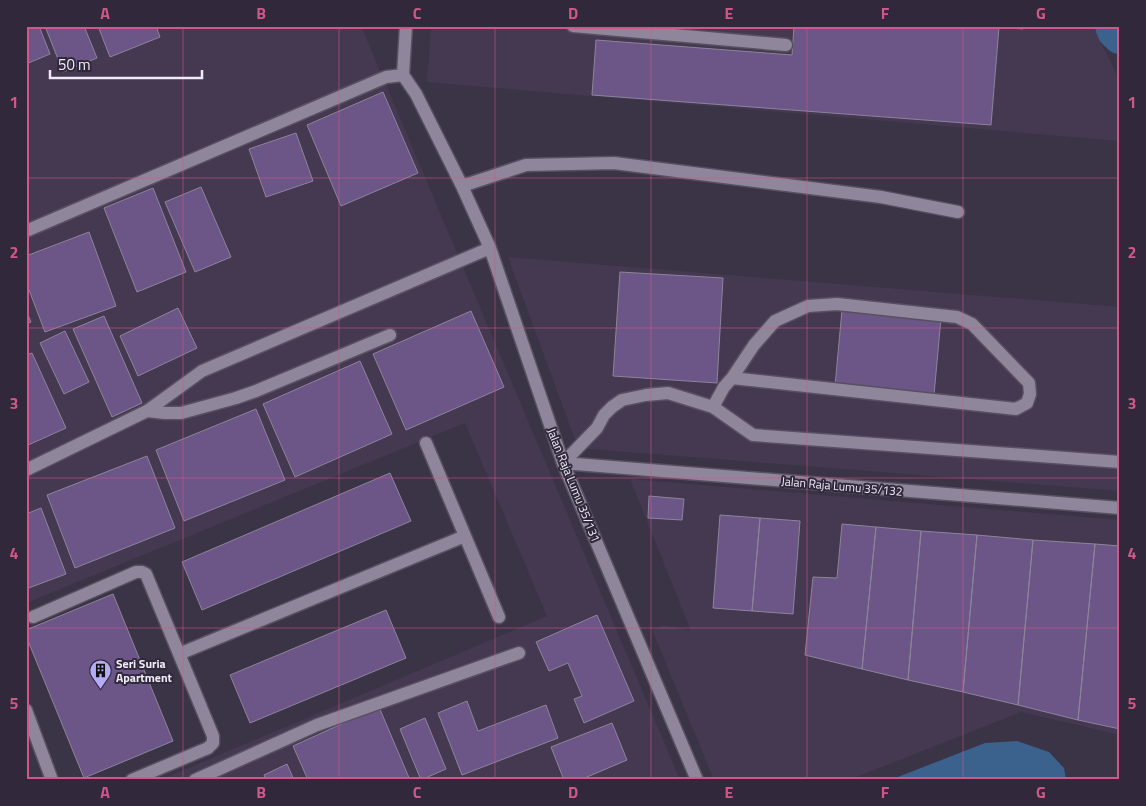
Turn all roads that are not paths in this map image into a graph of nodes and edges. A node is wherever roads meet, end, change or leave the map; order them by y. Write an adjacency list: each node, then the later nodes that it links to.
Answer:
1 (406, 26): 4 (street)
2 (573, 26): 3 (street)
3 (786, 45)
4 (403, 75): 5 (street, Jalan Raja Lumu 35/131); 7 (street)
5 (462, 186): 6 (street); 8 (street, Jalan Raja Lumu 35/131)
6 (958, 212)
7 (26, 231)
8 (490, 248): 12 (street); 15 (street, Jalan Raja Lumu 35/131)
9 (390, 335): 12 (street)
10 (732, 378): 10 (street); 11 (street)
11 (713, 407): 14 (street); 15 (street)
12 (147, 411): 16 (street)
13 (426, 443): 18 (street)
14 (1120, 462)
15 (563, 463): 17 (street, Jalan Raja Lumu 35/132); 27 (street, Jalan Raja Lumu 35/131)
16 (26, 470)
17 (1120, 508)
18 (465, 536): 20 (street); 22 (street)
19 (33, 617): 22 (street)
20 (499, 617)
21 (519, 653): 26 (street)
22 (179, 654): 25 (street)
23 (26, 710): 24 (street)
24 (52, 780)
25 (132, 780)
26 (195, 780)
27 (696, 780)

